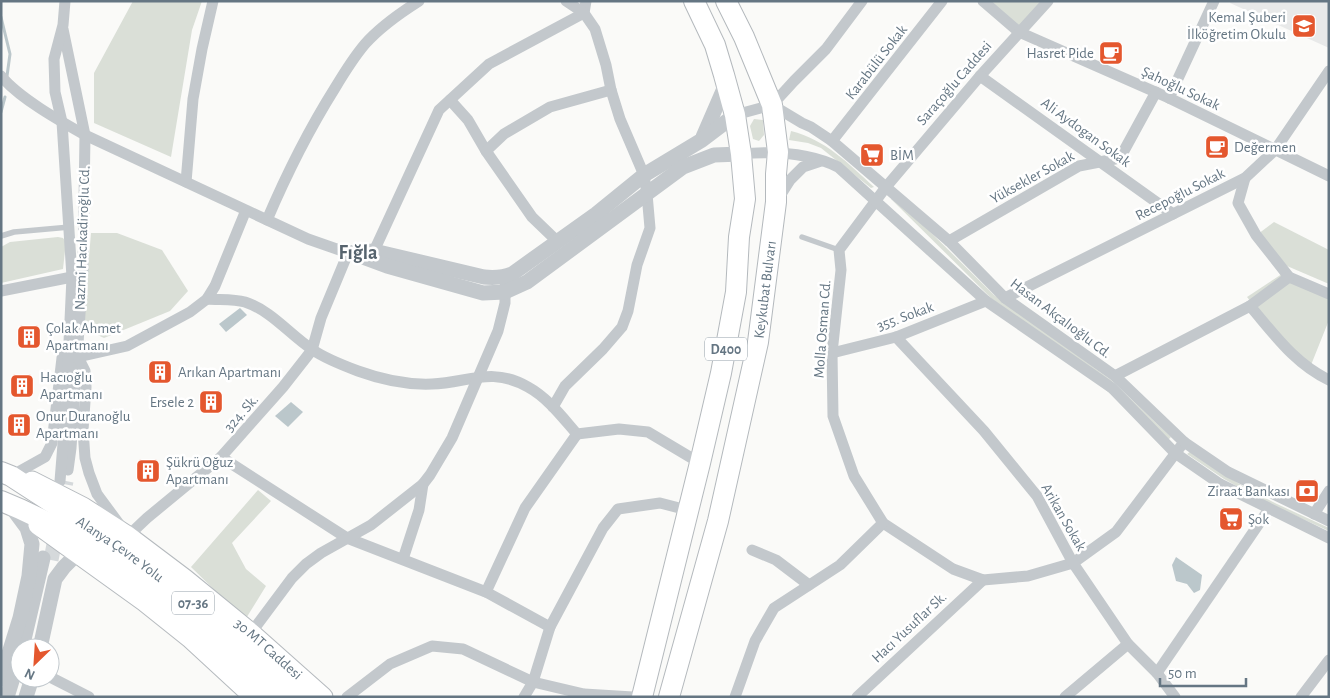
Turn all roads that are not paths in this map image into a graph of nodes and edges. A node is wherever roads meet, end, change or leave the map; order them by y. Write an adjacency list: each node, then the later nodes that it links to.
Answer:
1 (65, 1): 13 (street, Nazmi Hacıkadiroğlu Cd.)
2 (213, 1): 38 (street)
3 (419, 1): 45 (street)
4 (566, 1): 12 (street)
5 (694, 1): 18 (highway, Keykubat Bulvarı / D400)
6 (726, 1): 23 (highway, Keykubat Bulvarı / D400)
7 (862, 1): 23 (street)
8 (942, 1): 28 (street, Karabülü Sokak)
9 (983, 1): 14 (street, Şahoğlu Sokak)
10 (1048, 1): 14 (street, Saraçoğlu Caddesi)
11 (1214, 1): 21 (street)
12 (585, 7): 19 (street); 22 (street)
13 (62, 25): 25 (street, Nazmi Hacıkadiroğlu Cd.); 26 (street, Nazmi Hacıkadiroğlu Cd.)
14 (1019, 32): 16 (street, Saraçoğlu Caddesi); 20 (street, Şahoğlu Sokak)
15 (1, 76): 25 (street)
16 (980, 76): 34 (street, Ali Aydogan Sokak); 39 (street, Saraçoğlu Caddesi)
17 (1327, 77): 29 (street, Recepoğlu Sokak)
18 (726, 84): 24 (highway, Keykubat Bulvarı / D400); 27 (street)
19 (611, 90): 30 (street); 35 (street)
20 (1156, 92): 21 (street, Şahoğlu Sokak); 34 (street, Yüksekler Sokak)
21 (1169, 98): 29 (street, Şahoğlu Sokak)
22 (450, 100): 30 (street); 52 (street)
23 (772, 105): 24 (street); 28 (street, Hasan Akçalıoğlu Cd.); 31 (highway, Keykubat Bulvarı / D400)
24 (735, 115): 27 (street); 32 (highway, Keykubat Bulvarı / D400)
25 (62, 122): 26 (street); 46 (street, Nazmi Hacıkadiroğlu Cd.)
26 (85, 135): 38 (street); 67 (street, Nazmi Hacıkadiroğlu Cd.)
27 (702, 140): 35 (street)
28 (832, 141): 39 (street, Hasan Akçalıoğlu Cd.)
29 (1276, 150): 36 (street, Şahoğlu Sokak); 37 (street, Recepoğlu Sokak)
30 (486, 151): 50 (street)
31 (778, 152): 32 (street, Hasan Akçalıoğlu Cd.); 33 (street, Hasan Akçalıoğlu Cd.); 41 (highway, Keykubat Bulvarı / D400)
32 (741, 154): 40 (street); 76 (highway, Keykubat Bulvarı / D400)
33 (824, 160): 41 (street); 42 (street, Hasan Akçalıoğlu Cd.)
34 (1101, 161): 44 (street, Ali Aydogan Sokak); 49 (street, Yüksekler Sokak)
35 (644, 175): 40 (street); 50 (street)
36 (1329, 176)
37 (1245, 178): 44 (street, Recepoğlu Sokak); 54 (street)
38 (186, 182): 43 (street)
39 (886, 187): 42 (street); 49 (street, Hasan Akçalıoğlu Cd.)
40 (647, 194): 56 (street); 71 (street)
41 (776, 202): 116 (highway, Keykubat Bulvarı / D400)
42 (875, 202): 51 (street); 61 (street, Hasan Akçalıoğlu Cd.)
43 (246, 210): 45 (street); 60 (street)
44 (1173, 214): 59 (street, Recepoğlu Sokak)
45 (267, 220): 53 (street)
46 (70, 227): 47 (lane); 55 (street, Nazmi Hacıkadiroğlu Cd.)
47 (1, 236)
48 (802, 237): 51 (lane)
49 (949, 240): 59 (street, Hasan Akçalıoğlu Cd.)
50 (558, 242): 56 (street)
51 (839, 250): 66 (street, Molla Osman Cd.)
52 (374, 251): 53 (street); 56 (street)
53 (348, 252): 56 (street); 65 (street, 324. Sk.)
54 (1289, 276): 58 (street); 62 (street)
55 (72, 277): 57 (street); 63 (street, Nazmi Hacıkadiroğlu Cd.)
56 (505, 284): 69 (street)
57 (1, 291)
58 (1329, 294)
59 (1006, 298): 68 (street, Hasan Akçalıoğlu Cd.)
60 (207, 299): 65 (street); 67 (street)
61 (986, 301): 64 (street, 355. Sokak); 74 (street, Hasan Akçalıoğlu Cd.)
62 (1250, 306): 68 (street); 70 (street)
63 (71, 336): 67 (street, Nazmi Hacıkadiroğlu Cd.); 77 (street, Nazmi Hacıkadiroğlu Cd.)
64 (896, 337): 66 (street, 355. Sokak); 92 (street, Arikan Sokak)
65 (312, 350): 69 (street); 75 (street, 324. Sk.)
66 (832, 352): 85 (street, Molla Osman Cd.)
67 (78, 356): 86 (street)
68 (1114, 376): 73 (street, Hasan Akçalıoğlu Cd.)
69 (478, 377): 71 (street); 78 (street)
70 (1329, 380)
71 (553, 406): 72 (street)
72 (577, 434): 76 (street); 95 (street)
73 (1184, 442): 74 (street, Molla Osman Cd.); 83 (street, Hasan Akçalıoğlu Cd.)
74 (1175, 453): 81 (street, Hasan Akçalıoğlu Cd.); 92 (street, Molla Osman Cd.)
75 (221, 458): 86 (street, 324. Sk.); 88 (street)
76 (700, 463): 82 (highway, Keykubat Bulvarı / D400)
77 (6, 474): 86 (main road, 30 MT Caddesi); 87 (highway, Alanya Çevre Yolu / 07-36)
78 (423, 484): 88 (street); 91 (street)
79 (1329, 491): 83 (street)
80 (5, 502): 87 (highway, Alanya Çevre Yolu / 07-36); 104 (street)
81 (1269, 509): 89 (street, Hasan Akçalıoğlu Cd.); 103 (street)
82 (687, 510): 96 (street); 115 (highway, Keykubat Bulvarı / D400)
83 (1314, 514): 84 (street, Hasan Akçalıoğlu Cd.)
84 (1329, 521)
85 (883, 523): 93 (street, Molla Osman Cd.); 94 (street)
86 (128, 536): 97 (main road, 30 MT Caddesi)
87 (76, 537): 100 (street); 108 (main road); 109 (highway, Alanya Çevre Yolu / 07-36); 110 (highway, Alanya Çevre Yolu / 07-36)
88 (347, 538): 91 (street); 97 (street)
89 (1329, 538)
90 (752, 550): 94 (street)
91 (402, 559): 95 (street)
92 (1073, 563): 93 (street, Molla Osman Cd.); 101 (street, Arikan Sokak)
93 (982, 580): 118 (street, Hacı Yusuflar Sk.)
94 (809, 585): 117 (street)
95 (486, 592): 96 (street)
96 (550, 627): 106 (street)
97 (251, 633): 111 (main road, 30 MT Caddesi)
98 (25, 638): 99 (street)
99 (32, 638)
100 (42, 638)
101 (1128, 644): 103 (street, Arikan Sokak); 119 (street)
102 (1329, 660): 121 (street)
103 (1156, 673): 120 (street, Arikan Sokak)
104 (1, 679)
105 (60, 682): 107 (street)
106 (533, 682): 112 (street); 113 (street); 114 (street)
107 (89, 697)
108 (254, 697)
109 (276, 697)
110 (300, 697)
111 (323, 697)
112 (347, 697)
113 (524, 697)
114 (633, 697)
115 (642, 697)
116 (669, 697)
117 (735, 697)
118 (857, 697)
119 (1065, 697)
120 (1175, 697)
121 (1301, 697)

